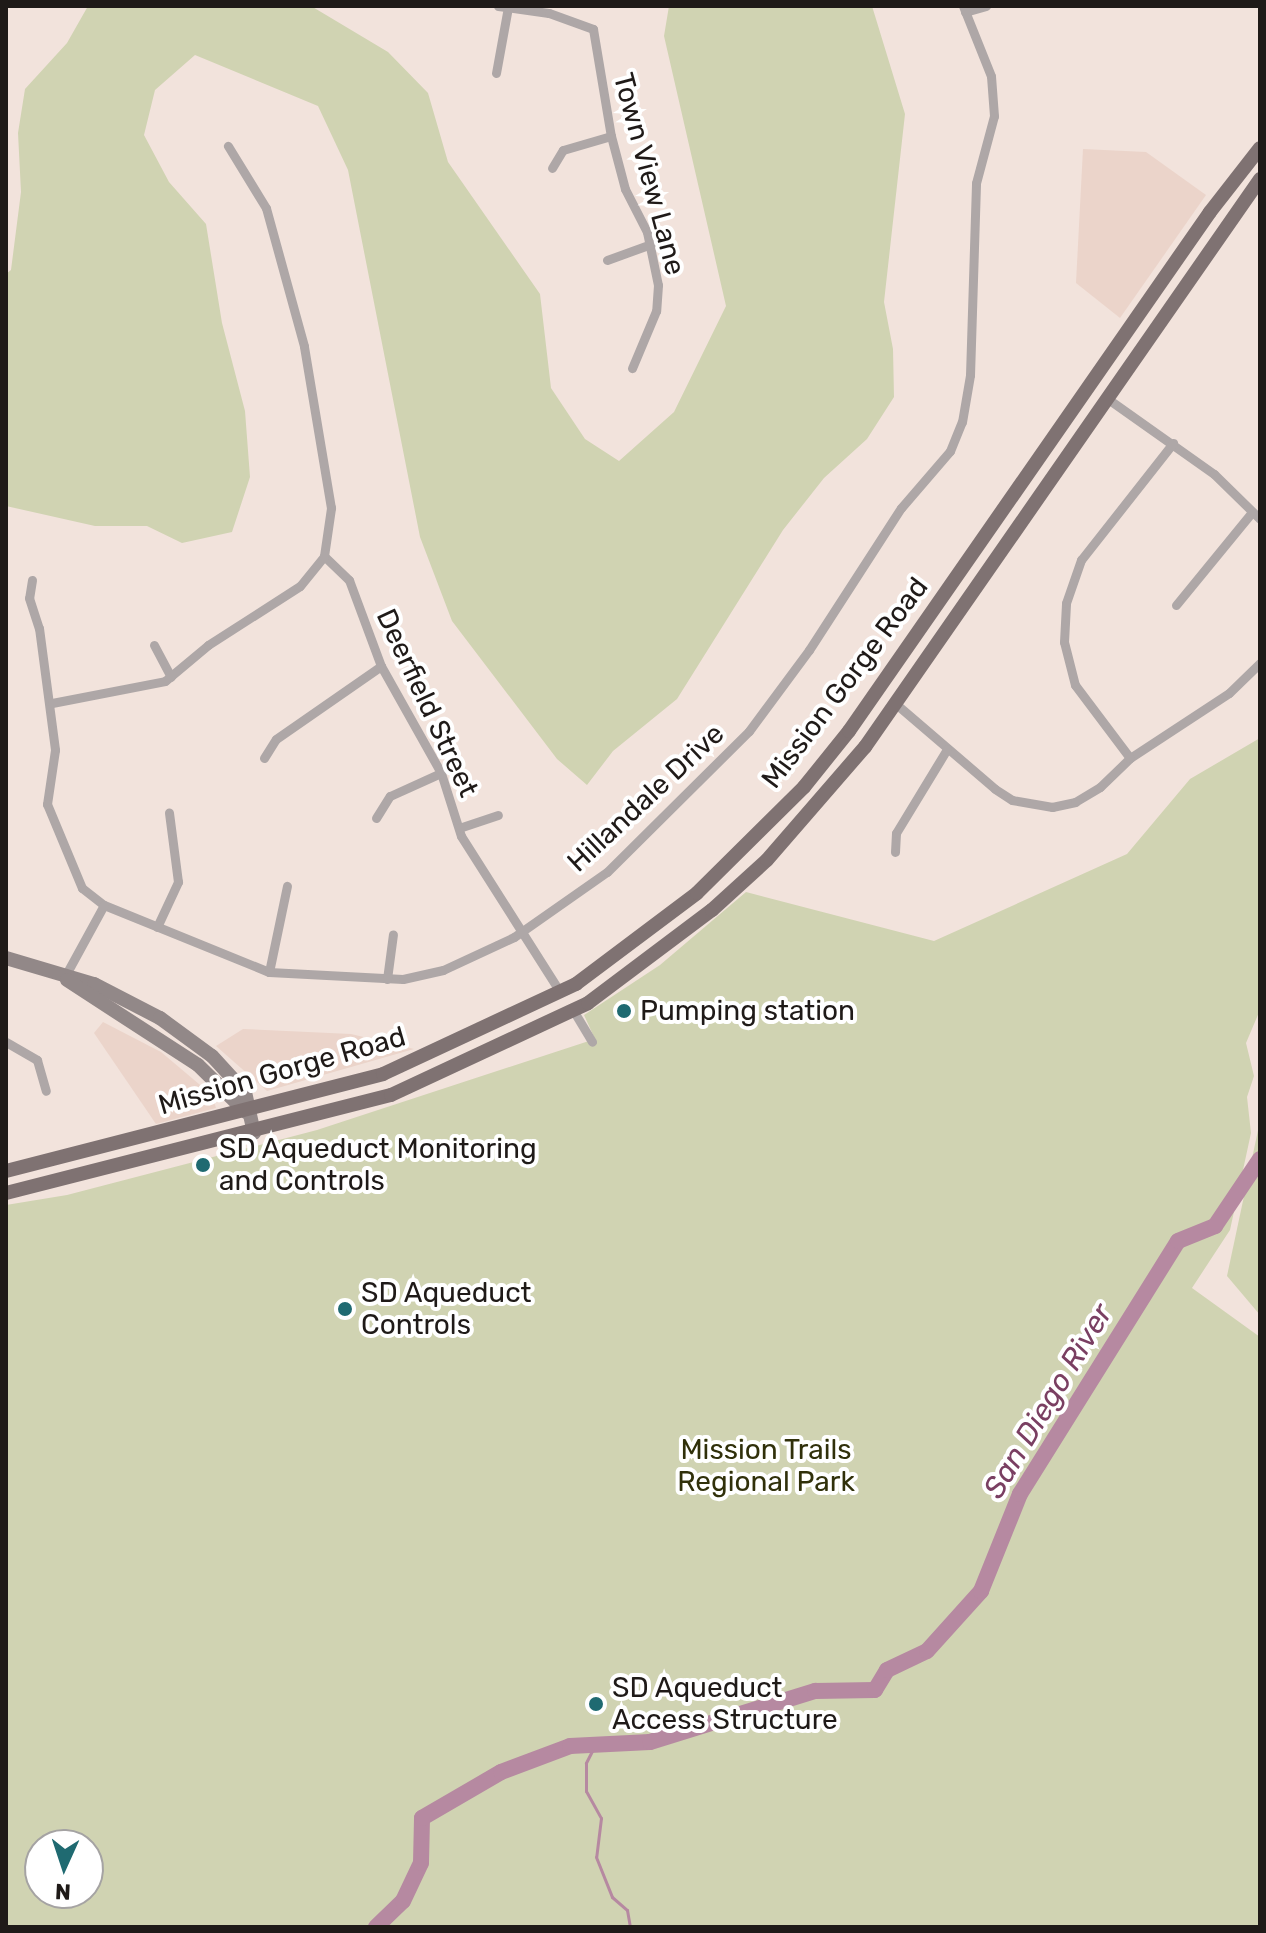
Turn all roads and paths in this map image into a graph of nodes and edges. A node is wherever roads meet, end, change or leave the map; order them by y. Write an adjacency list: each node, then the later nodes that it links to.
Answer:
1 (498, 6): 3 (street)
2 (986, 6): 4 (street)
3 (508, 7): 5 (street); 6 (street, Town View Lane)
4 (964, 9): 38 (street, Hillandale Drive)
5 (496, 73)
6 (611, 136): 9 (street); 11 (street, Town View Lane)
7 (228, 146): 17 (street)
8 (1260, 148): 44 (main road, Mission Gorge Road)
9 (552, 168)
10 (1260, 179): 14 (main road, Mission Gorge Road)
11 (651, 244): 12 (street); 13 (street, Town View Lane)
12 (607, 260)
13 (632, 368)
14 (1108, 399): 15 (street); 25 (main road, Mission Gorge Road)
15 (1173, 443): 16 (street); 28 (street)
16 (1256, 515): 19 (street)
17 (324, 556): 22 (street, Deerfield Street); 23 (street)
18 (32, 580): 24 (street, Hillandale Drive)
19 (1176, 605)
20 (154, 645): 23 (street)
21 (1260, 663): 28 (street)
22 (381, 666): 27 (street); 29 (street, Deerfield Street)
23 (171, 677): 24 (street)
24 (52, 703): 36 (street, Hillandale Drive)
25 (896, 704): 26 (street); 45 (main road, Mission Gorge Road)
26 (947, 749): 28 (street); 34 (street)
27 (264, 758)
28 (1130, 758)
29 (441, 773): 32 (street); 33 (street, Deerfield Street)
30 (169, 813): 37 (street)
31 (498, 815): 33 (street)
32 (376, 818)
33 (459, 828): 38 (street, Deerfield Street)
34 (895, 852)
35 (287, 886): 41 (street)
36 (104, 905): 37 (street, Hillandale Drive); 42 (street)
37 (157, 927): 41 (street, Hillandale Drive)
38 (523, 931): 43 (street, Hillandale Drive); 44 (street, Deerfield Street)
39 (393, 934): 43 (street)
40 (6, 958): 42 (main road)
41 (269, 972): 43 (street, Hillandale Drive)
42 (64, 978): 49 (main road)
43 (387, 979)
44 (560, 992): 49 (main road, Mission Gorge Road)
45 (573, 1010): 47 (street); 50 (main road, Mission Gorge Road)
46 (6, 1042): 48 (street)
47 (592, 1042)
48 (46, 1091)
49 (246, 1112): 50 (main road); 51 (main road, Mission Gorge Road)
50 (254, 1133): 52 (main road, Mission Gorge Road)
51 (6, 1171)
52 (6, 1193)

